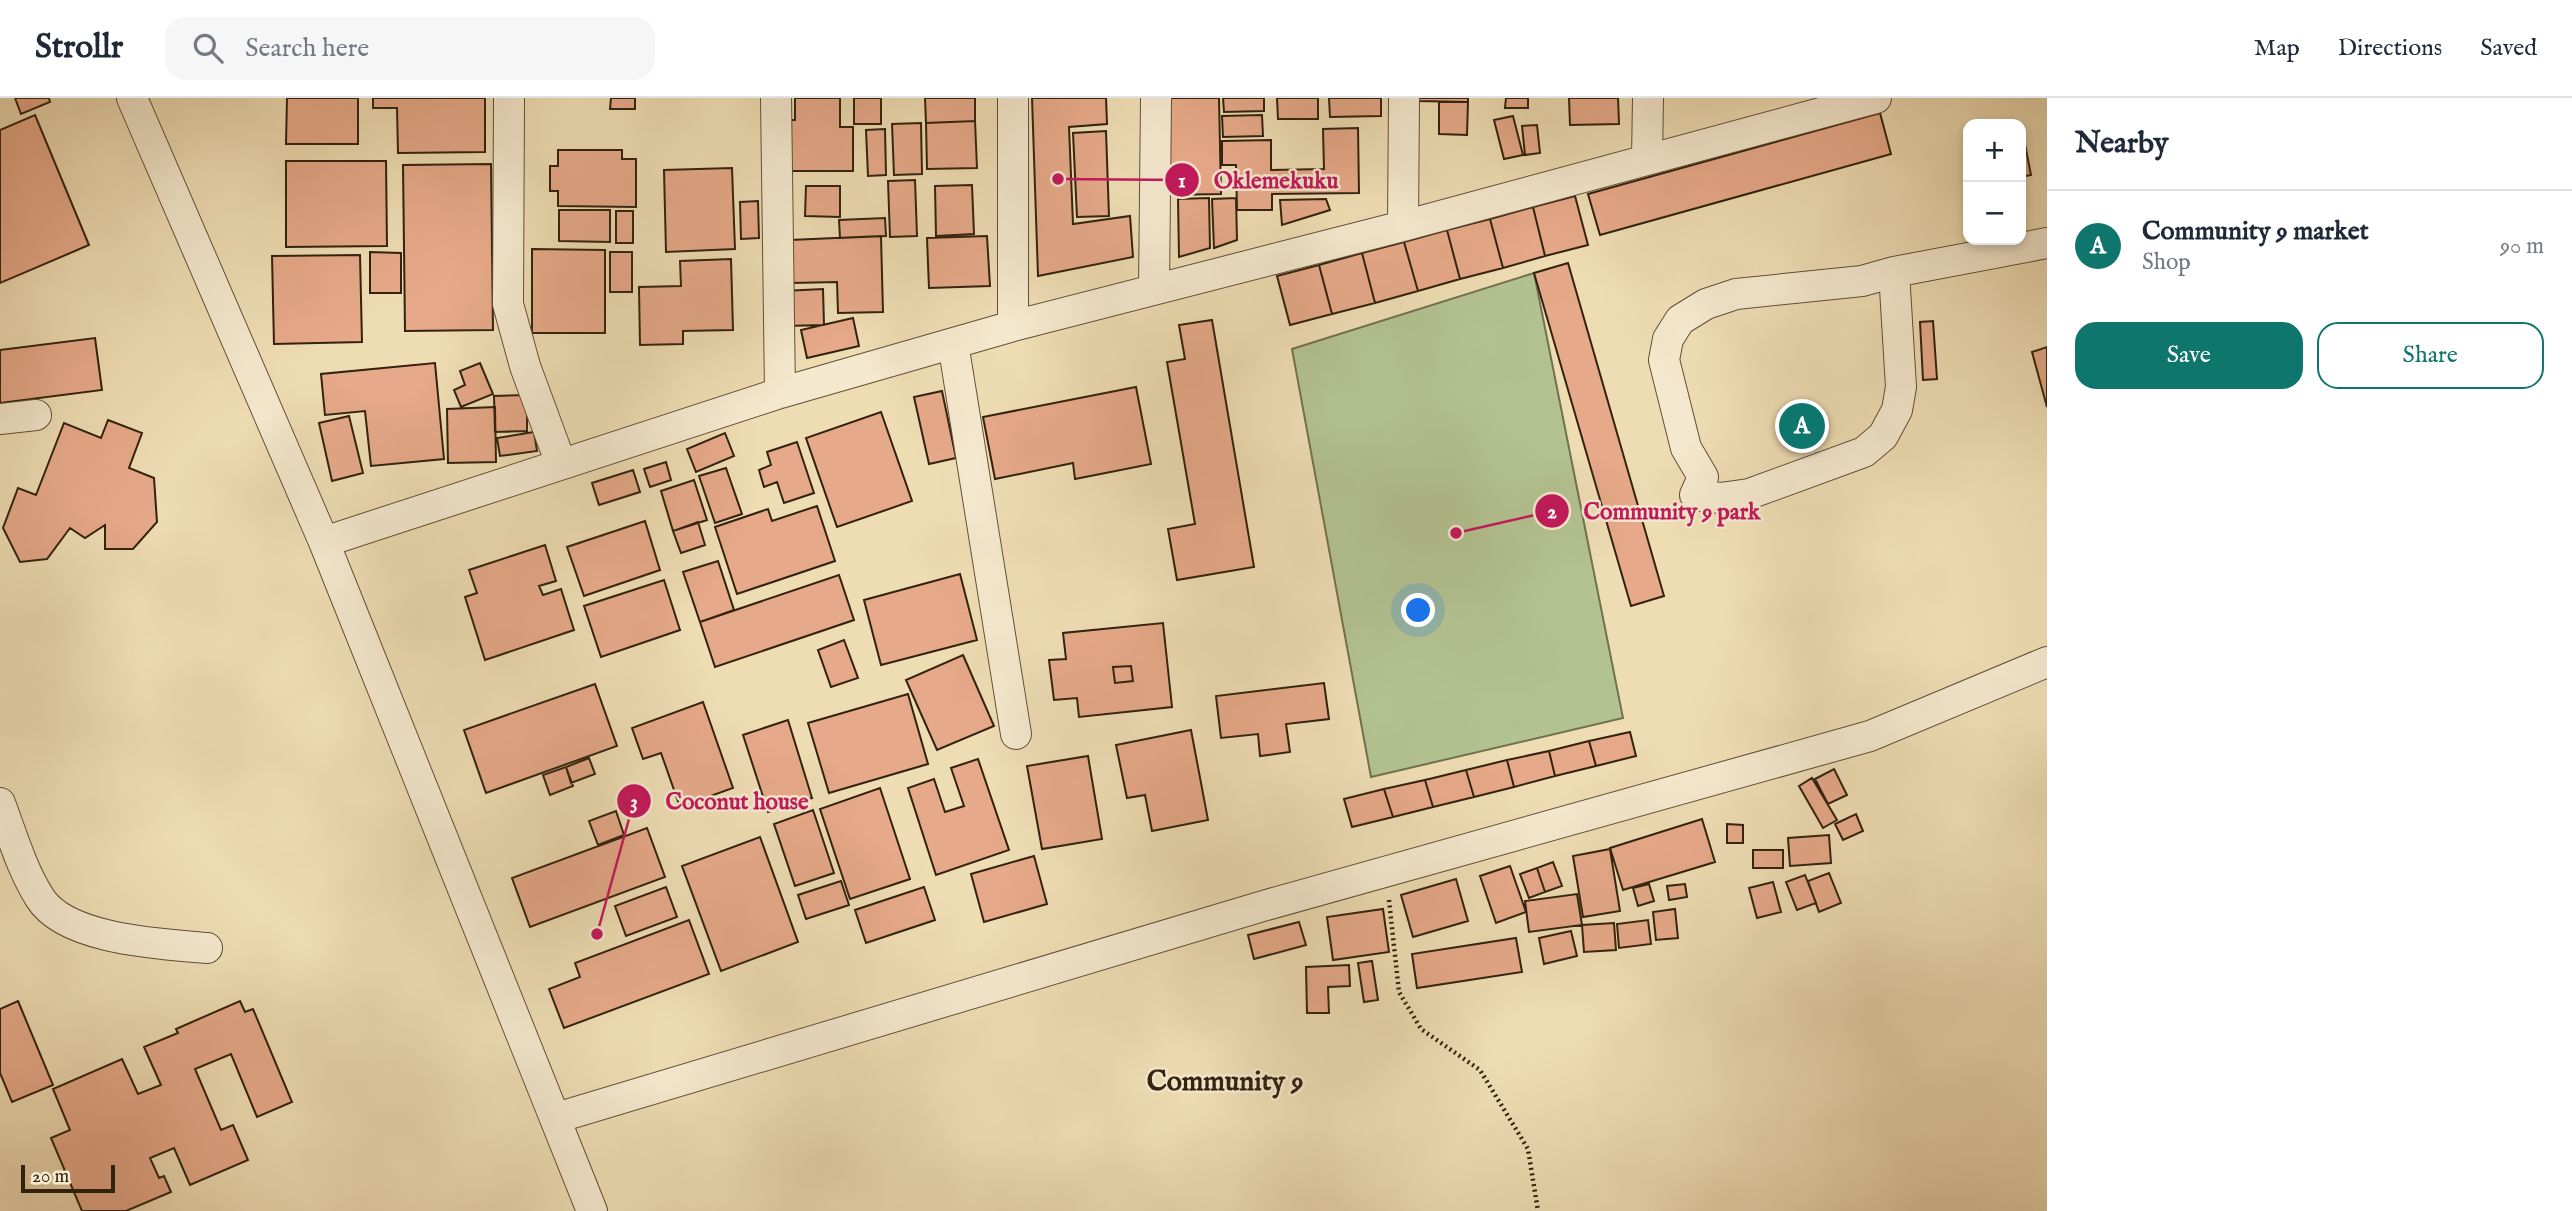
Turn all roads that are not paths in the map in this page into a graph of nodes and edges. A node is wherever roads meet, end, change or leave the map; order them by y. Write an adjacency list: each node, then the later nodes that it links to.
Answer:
1 (132, 98): 20 (street)
2 (509, 98): 19 (street)
3 (776, 98): 16 (street)
4 (1013, 98): 14 (street)
5 (1156, 98): 13 (street)
6 (1404, 98): 10 (street)
7 (1648, 98): 9 (street)
8 (1876, 98): 9 (street)
9 (1647, 159): 10 (street)
10 (1403, 226): 13 (street)
11 (2047, 243): 12 (street)
12 (1894, 272): 12 (street)
13 (1154, 289): 14 (street)
14 (1013, 326): 15 (street)
15 (953, 343): 16 (street); 22 (street)
16 (780, 393): 19 (street)
17 (36, 415): 18 (street)
18 (0, 419)
19 (561, 464): 20 (street)
20 (324, 542): 25 (street)
21 (2047, 662): 25 (street)
22 (1016, 734)
23 (0, 803): 24 (street)
24 (207, 948)
25 (556, 1118): 26 (street)
26 (592, 1211)

